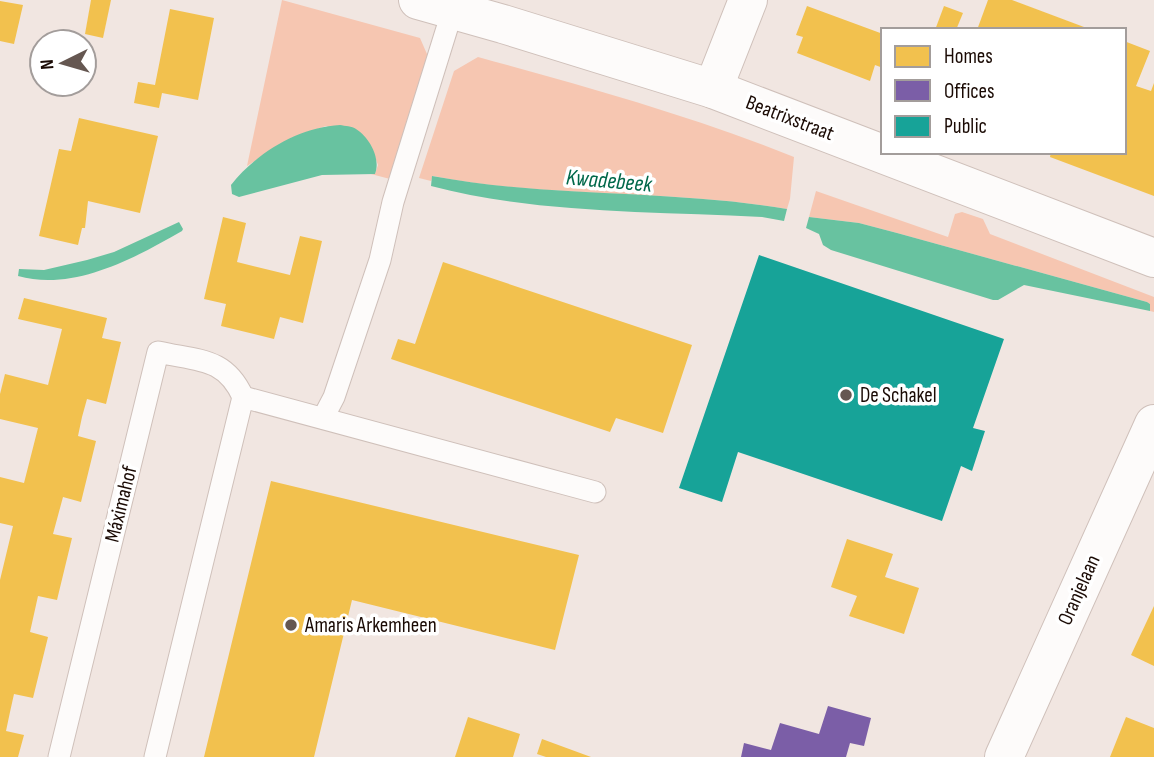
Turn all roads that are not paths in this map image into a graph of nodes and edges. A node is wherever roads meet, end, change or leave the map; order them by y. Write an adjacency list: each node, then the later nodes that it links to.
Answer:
1 (748, 0): 3 (street)
2 (436, 4): 3 (street, Beatrixstraat); 8 (lane)
3 (713, 89): 4 (street, Beatrixstraat)
4 (881, 153)
5 (883, 154): 6 (street, Beatrixstraat)
6 (1154, 258)
7 (243, 397): 8 (lane); 11 (lane, Máximahof); 12 (lane)
8 (323, 418): 10 (lane)
9 (1154, 424): 13 (street, Oranjelaan)
10 (595, 492)
11 (59, 757)
12 (155, 757)
13 (1004, 757)

